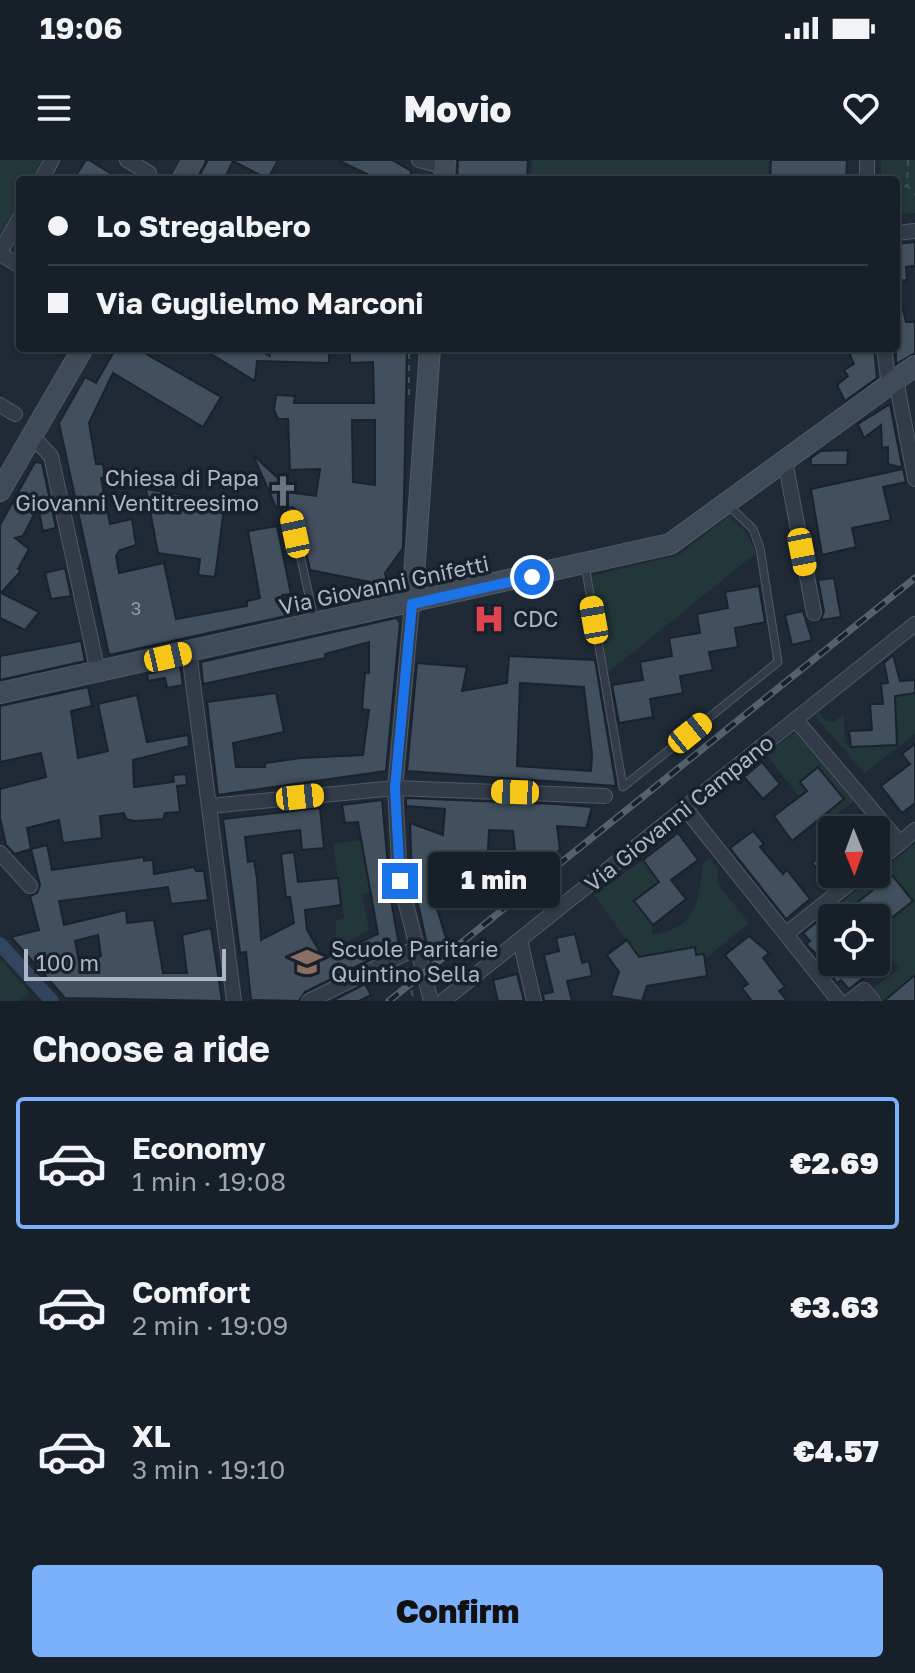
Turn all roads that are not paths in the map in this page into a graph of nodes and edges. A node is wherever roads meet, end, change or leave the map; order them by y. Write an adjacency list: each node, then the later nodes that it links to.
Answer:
1 (127, 160): 4 (street)
2 (419, 160): 3 (street)
3 (445, 169)
4 (149, 173)
5 (16, 224): 6 (street)
6 (0, 253)
7 (81, 352): 14 (main road)
8 (430, 352): 21 (main road)
9 (885, 352): 11 (street)
10 (915, 366): 11 (main road, Via Giovanni Gnifetti)
11 (892, 382): 15 (main road, Via Giovanni Gnifetti); 16 (street)
12 (0, 405): 13 (street)
13 (15, 414)
14 (32, 436): 17 (main road); 26 (street)
15 (785, 461): 18 (main road, Via Giovanni Gnifetti); 22 (street)
16 (915, 479)
17 (0, 491)
18 (727, 503): 20 (main road, Via Giovanni Gnifetti); 20 (lane)
19 (291, 513): 24 (lane)
20 (585, 565): 21 (main road, Via Giovanni Gnifetti)
21 (412, 604): 24 (main road, Via Giovanni Gnifetti); 29 (street)
22 (814, 613)
23 (915, 624): 28 (street, Via Giovanni Campano)
24 (315, 625): 25 (main road, Via Giovanni Gnifetti)
25 (189, 652): 26 (main road, Via Giovanni Gnifetti); 31 (street)
26 (98, 672): 27 (main road, Via Giovanni Gnifetti)
27 (0, 693)
28 (796, 720): 32 (street, Via Giovanni Campano); 34 (street)
29 (395, 788): 30 (street); 31 (street); 41 (street)
30 (605, 796)
31 (210, 806): 42 (street)
32 (685, 808): 39 (street); 40 (street, Via Giovanni Campano)
33 (915, 830): 34 (street)
34 (900, 843): 35 (street)
35 (890, 851)
36 (0, 853): 37 (street)
37 (30, 886)
38 (844, 888): 39 (street)
39 (786, 934): 46 (street)
40 (520, 940): 44 (street, Via Giovanni Campano); 45 (street)
41 (416, 948): 43 (street); 44 (street)
42 (234, 1001)
43 (309, 1001)
44 (433, 1001)
45 (534, 1001)
46 (839, 1001)
47 (850, 1001): 48 (street)
48 (873, 1001)

